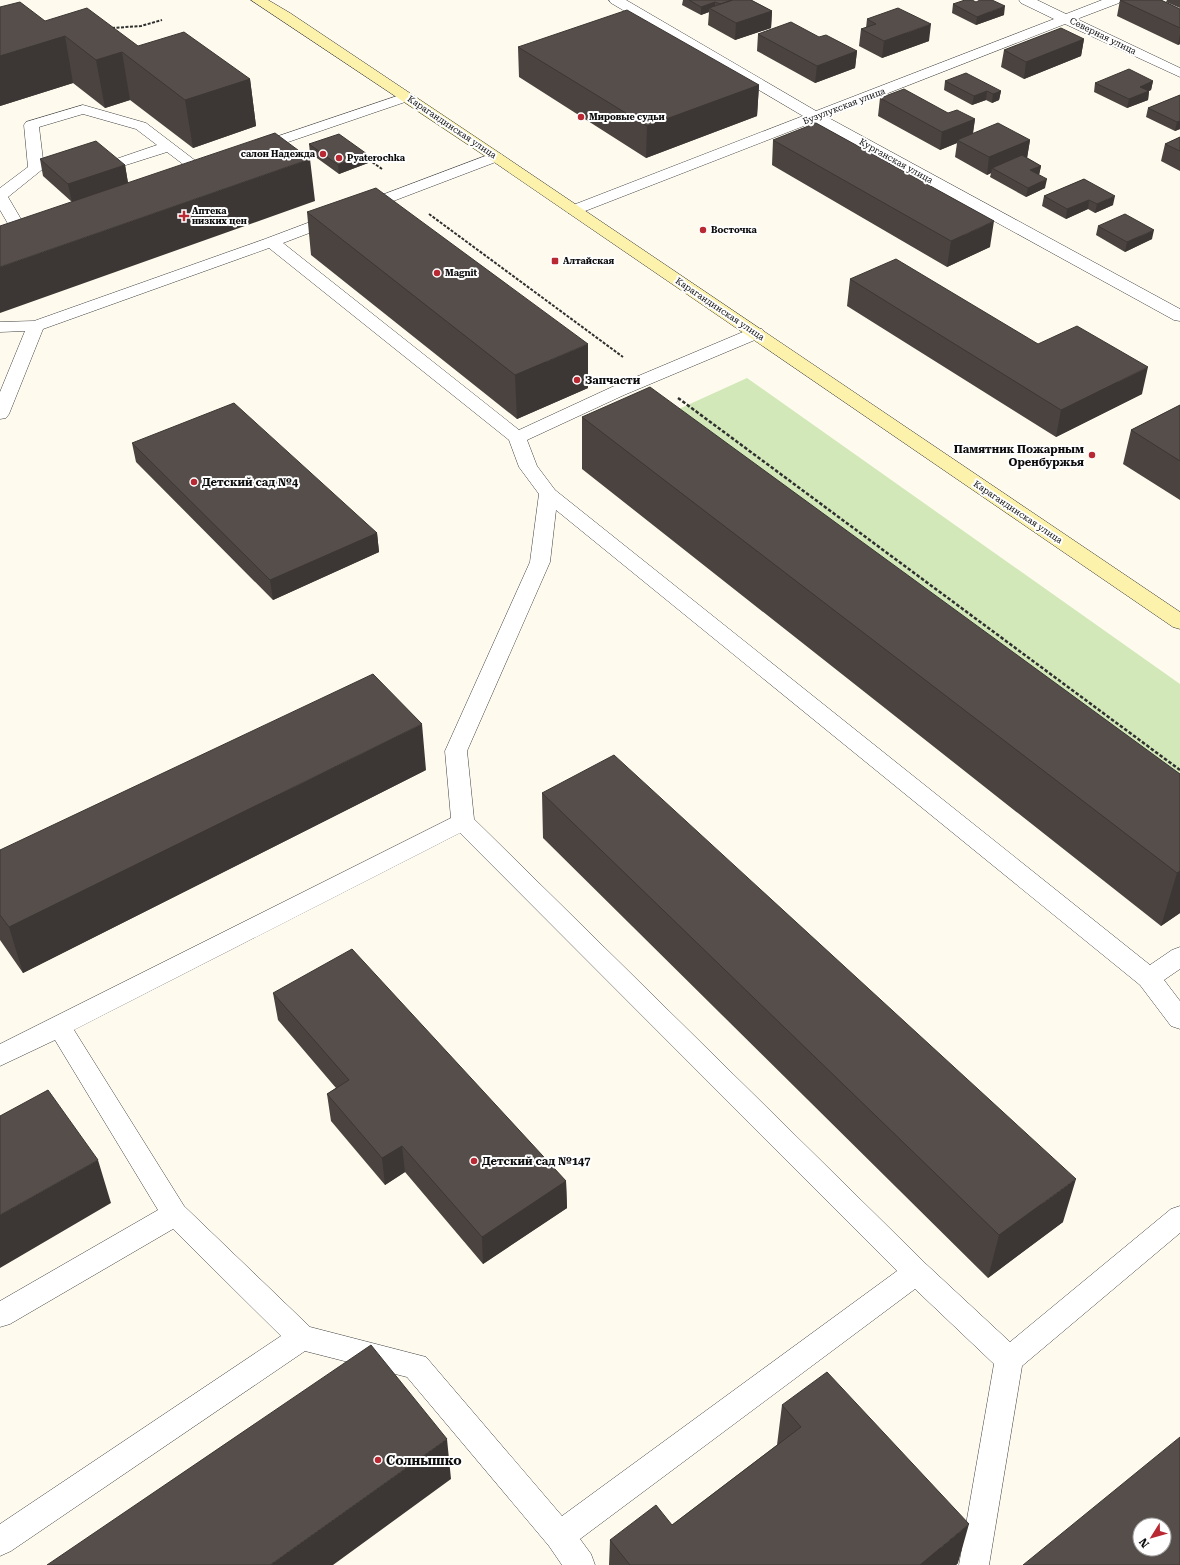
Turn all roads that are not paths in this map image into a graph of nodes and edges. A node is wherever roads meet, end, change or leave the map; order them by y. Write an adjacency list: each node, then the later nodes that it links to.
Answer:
1 (258, 0): 7 (main road, Карагандинская улица)
2 (616, 0): 8 (street, Курганская улица)
3 (1026, 0): 5 (street, Северная улица)
4 (1114, 0): 5 (street, Бузулукская улица)
5 (1066, 18): 6 (street, Северная улица); 8 (street, Бузулукская улица)
6 (1180, 73)
7 (406, 97): 10 (street); 11 (main road, Карагандинская улица)
8 (816, 117): 16 (street, Бузулукская улица); 19 (street, Курганская улица)
9 (168, 147): 12 (street); 14 (street); 17 (street)
10 (242, 153)
11 (496, 157): 16 (main road, Карагандинская улица); 18 (street)
12 (121, 162)
13 (212, 163): 14 (street)
14 (197, 168): 15 (street)
15 (182, 174)
16 (574, 210): 22 (main road, Карагандинская улица)
17 (35, 226)
18 (271, 242): 20 (street); 24 (street)
19 (1180, 316)
20 (36, 326): 21 (street); 23 (street)
21 (0, 327)
22 (756, 333): 24 (street); 26 (main road, Карагандинская улица)
23 (0, 414)
24 (517, 438): 25 (street)
25 (548, 494): 27 (street); 29 (street)
26 (1180, 622)
27 (463, 822): 31 (street); 35 (street)
28 (1180, 956): 29 (street)
29 (1149, 978): 30 (street)
30 (1180, 1019)
31 (59, 1026): 32 (street); 33 (street)
32 (0, 1056)
33 (175, 1214): 36 (street); 37 (street)
34 (1180, 1217): 38 (street)
35 (916, 1272): 38 (street); 39 (street)
36 (0, 1315)
37 (302, 1338): 39 (street); 40 (street)
38 (1009, 1360): 42 (street)
39 (560, 1536): 41 (street)
40 (0, 1541)
41 (580, 1565)
42 (974, 1565)

